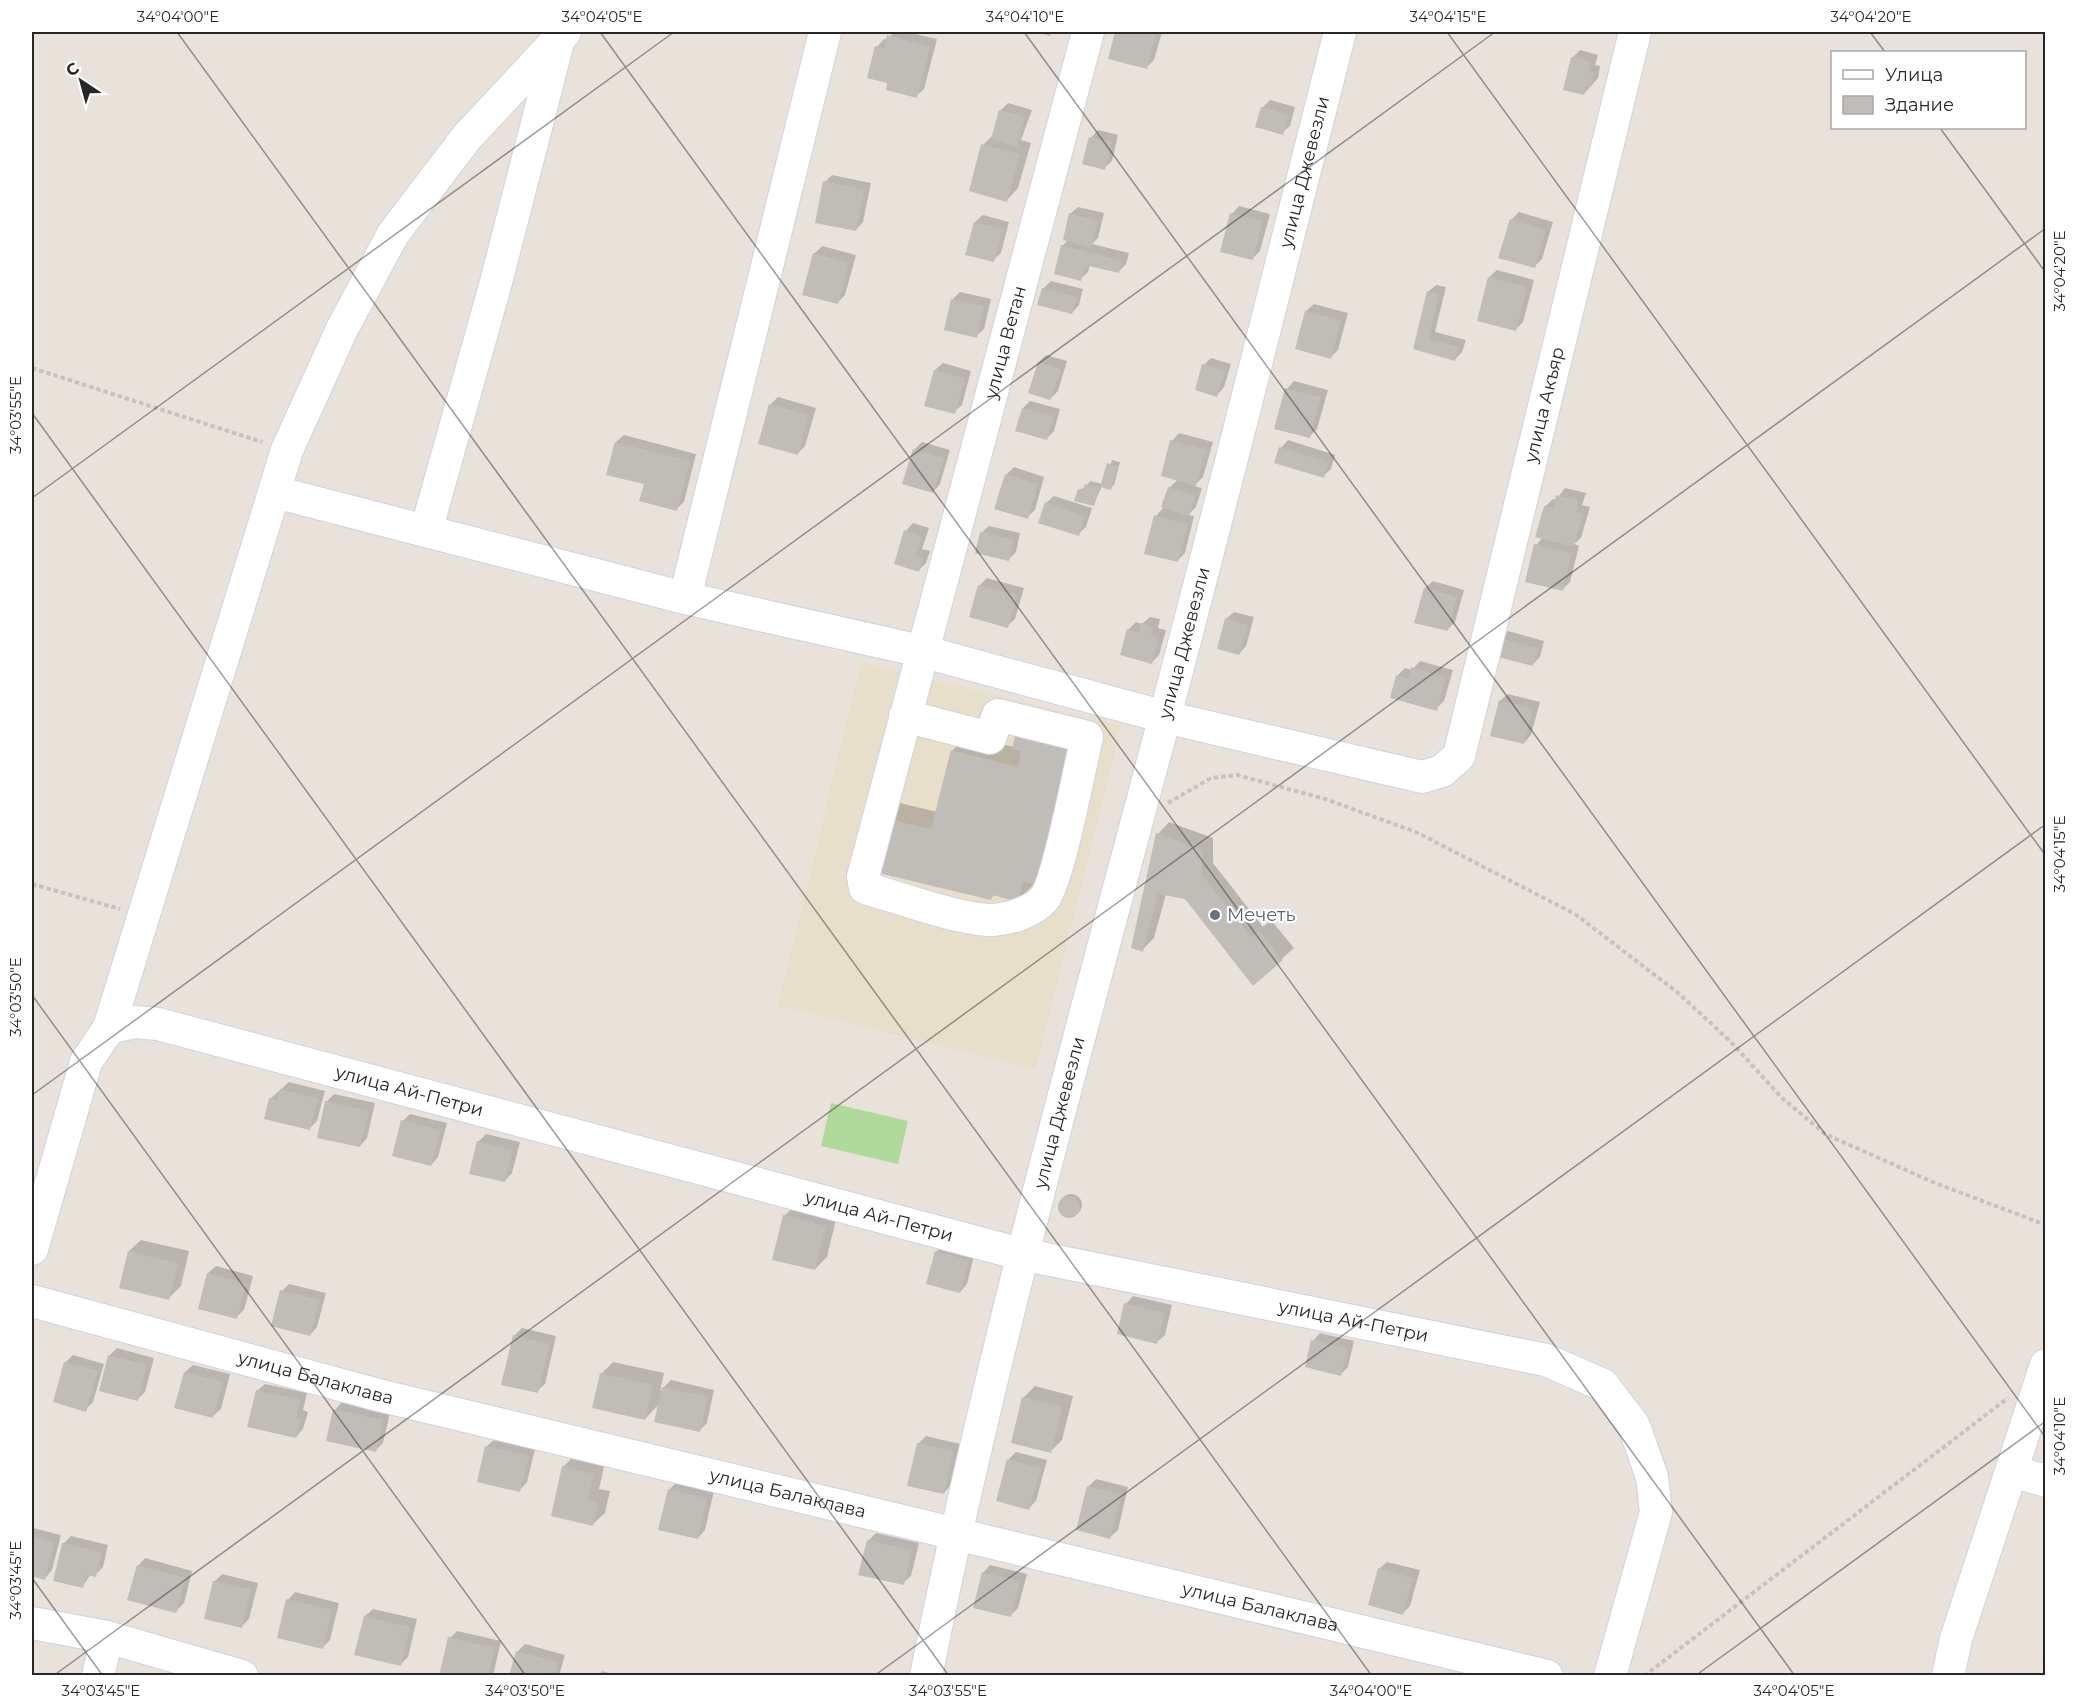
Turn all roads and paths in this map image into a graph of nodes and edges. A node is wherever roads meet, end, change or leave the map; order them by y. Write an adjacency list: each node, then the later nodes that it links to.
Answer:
1 (825, 32): 10 (street)
2 (1088, 32): 11 (street, улица Ветан)
3 (1340, 32): 13 (street, улица Джевезли)
4 (1635, 32): 13 (street, улица Акъяр)
5 (562, 35): 7 (street); 9 (street)
6 (32, 368): 7 (path)
7 (287, 450): 8 (street)
8 (275, 492): 9 (street); 16 (street)
9 (426, 531): 10 (street)
10 (685, 598): 11 (street)
11 (921, 651): 12 (street, улица Ветан); 13 (street)
12 (904, 716): 12 (street, улица Ветан)
13 (1165, 717): 14 (street, улица Джевезли)
14 (1137, 822): 18 (path); 20 (street, улица Джевезли)
15 (32, 884): 16 (path)
16 (143, 915): 17 (street)
17 (109, 1029): 19 (street); 20 (street, улица Ай-Петри)
18 (2046, 1225)
19 (32, 1249)
20 (1021, 1254): 25 (street, улица Джевезли); 32 (street, улица Ай-Петри)
21 (32, 1301): 25 (street, улица Балаклава)
22 (2042, 1374): 23 (street); 33 (path)
23 (2012, 1471): 24 (street); 34 (street)
24 (2046, 1481)
25 (954, 1535): 30 (street, улица Джевезли); 31 (street, улица Балаклава)
26 (32, 1623): 27 (street)
27 (107, 1637): 28 (street); 29 (street)
28 (98, 1676)
29 (242, 1676)
30 (926, 1676)
31 (1547, 1676)
32 (1610, 1676)
33 (1644, 1676)
34 (1948, 1676)

